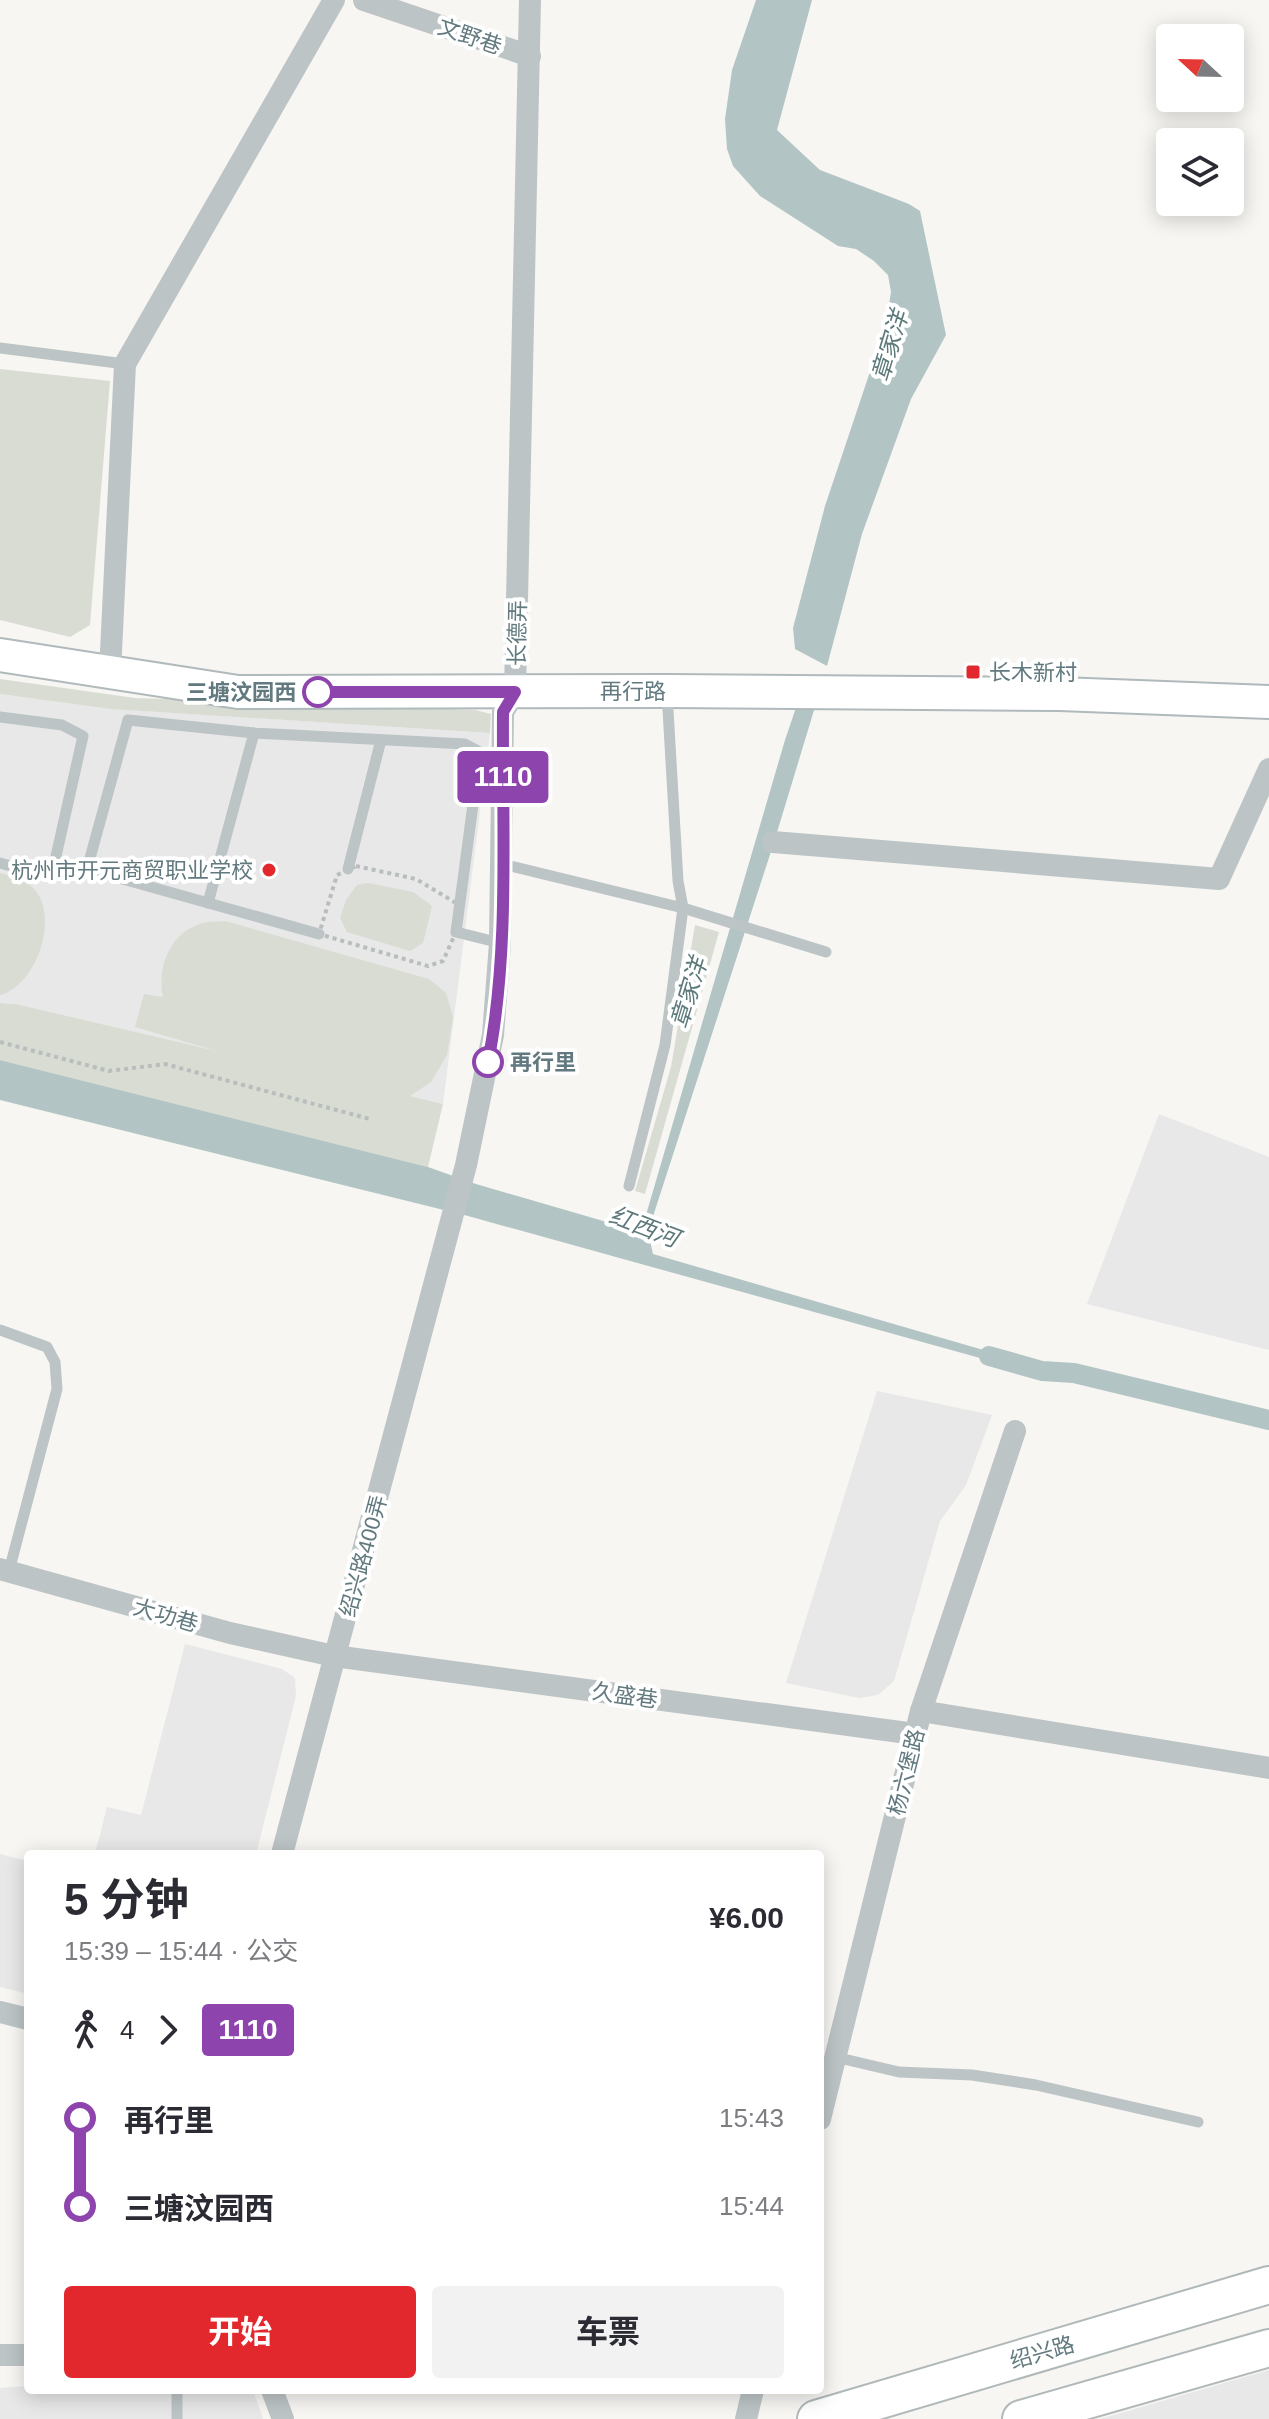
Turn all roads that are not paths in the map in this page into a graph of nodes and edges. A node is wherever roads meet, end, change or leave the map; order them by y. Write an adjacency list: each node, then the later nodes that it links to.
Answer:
1 (334, 0): 6 (street)
2 (364, 0): 4 (street, 文野巷)
3 (530, 0): 4 (street, 长德弄)
4 (530, 56): 10 (street, 长德弄)
5 (0, 348): 6 (lane)
6 (125, 364): 8 (street)
7 (0, 655): 8 (street, 再行路)
8 (110, 672): 10 (street, 再行路)
9 (667, 691): 10 (street, 再行路); 11 (street, 再行路); 21 (lane)
10 (515, 692): 18 (street, 长德弄)
11 (1269, 702)
12 (0, 717): 17 (lane)
13 (254, 733): 14 (lane); 20 (lane); 20 (lane)
14 (381, 740): 19 (lane); 23 (lane)
15 (1269, 769): 16 (street)
16 (773, 842)
17 (0, 863)
18 (502, 864): 21 (lane); 23 (street, 长德弄)
19 (348, 869)
20 (208, 903): 22 (lane)
21 (683, 908): 24 (lane); 25 (lane)
22 (319, 934)
23 (500, 943): 26 (street, 长德弄)
24 (826, 952)
25 (629, 1186)
26 (441, 1257): 30 (street, 绍兴路400弄)
27 (0, 1330): 29 (lane)
28 (1015, 1431): 31 (street, 杨六堡路)
29 (4, 1570): 30 (street, 大功巷)
30 (334, 1656): 32 (street, 久盛巷); 34 (street, 绍兴路400弄)
31 (921, 1711): 32 (street, 杨六堡路); 33 (street)
32 (915, 1734): 37 (street, 杨六堡路)
33 (1269, 1768)
34 (283, 1850)
35 (0, 2012): 36 (street)
36 (24, 2018)
37 (835, 2057): 38 (street, 杨六堡路); 39 (lane)
38 (824, 2102)
39 (1198, 2122)
40 (1269, 2285): 50 (main road, 绍兴路)
41 (1269, 2348): 51 (main road)
42 (0, 2355): 43 (street)
43 (24, 2355)
44 (177, 2394): 47 (lane)
45 (274, 2394): 48 (street)
46 (752, 2394): 49 (street)
47 (177, 2419)
48 (283, 2419)
49 (746, 2419)
50 (816, 2419)
51 (1021, 2419)

